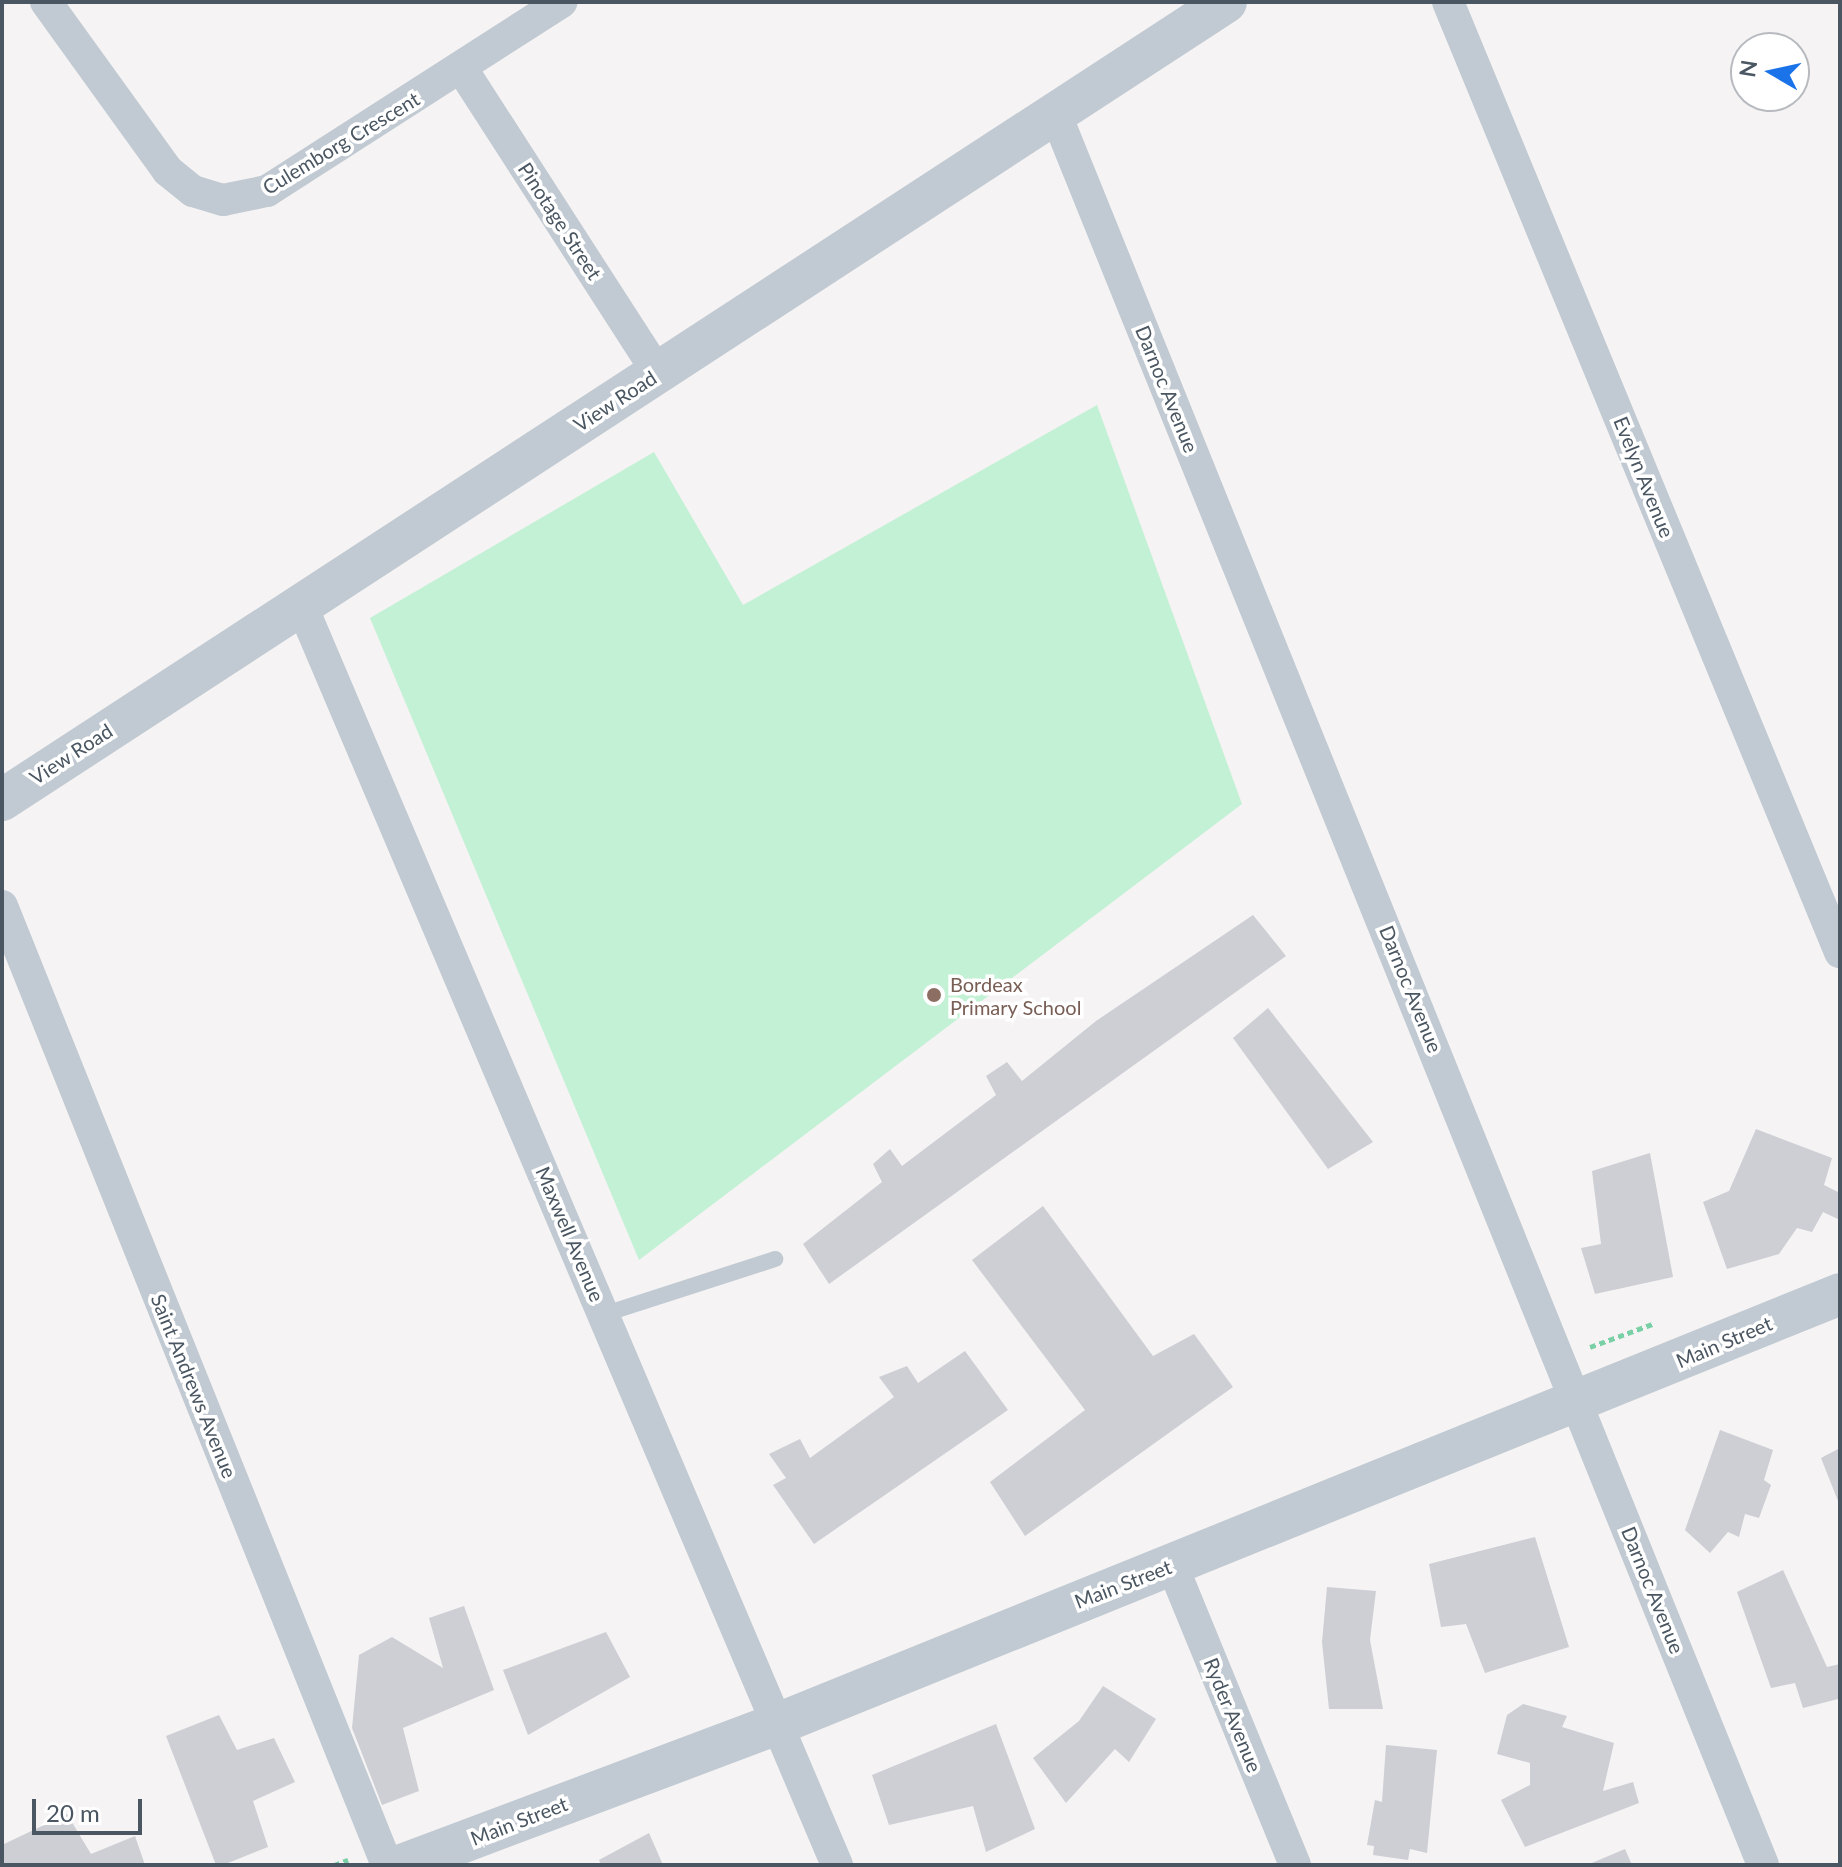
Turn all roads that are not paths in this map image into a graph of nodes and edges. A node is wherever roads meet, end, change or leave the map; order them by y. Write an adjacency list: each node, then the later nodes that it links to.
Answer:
1 (46, 2): 5 (street, Culemborg Crescent)
2 (561, 2): 5 (street, Culemborg Crescent)
3 (1226, 2): 6 (street, View Road)
4 (1448, 2): 11 (street, Evelyn Avenue)
5 (462, 69): 7 (street, Pinotage Street)
6 (1056, 115): 7 (street, View Road); 15 (street, Darnoc Avenue)
7 (658, 373): 8 (street, View Road)
8 (301, 604): 9 (street, View Road); 14 (street, Maxwell Avenue)
9 (2, 800)
10 (2, 906): 18 (street, Saint Andrews Avenue)
11 (1840, 952)
12 (775, 1259): 14 (lane)
13 (1840, 1294): 15 (street, Main Street)
14 (605, 1314): 17 (street, Maxwell Avenue)
15 (1578, 1403): 16 (street, Main Street); 22 (street, Darnoc Avenue)
16 (1172, 1565): 17 (street, Main Street); 21 (street, Ryder Avenue)
17 (780, 1723): 19 (street, Main Street); 20 (street, Maxwell Avenue)
18 (387, 1865)
19 (402, 1865)
20 (837, 1865)
21 (1295, 1865)
22 (1763, 1865)

